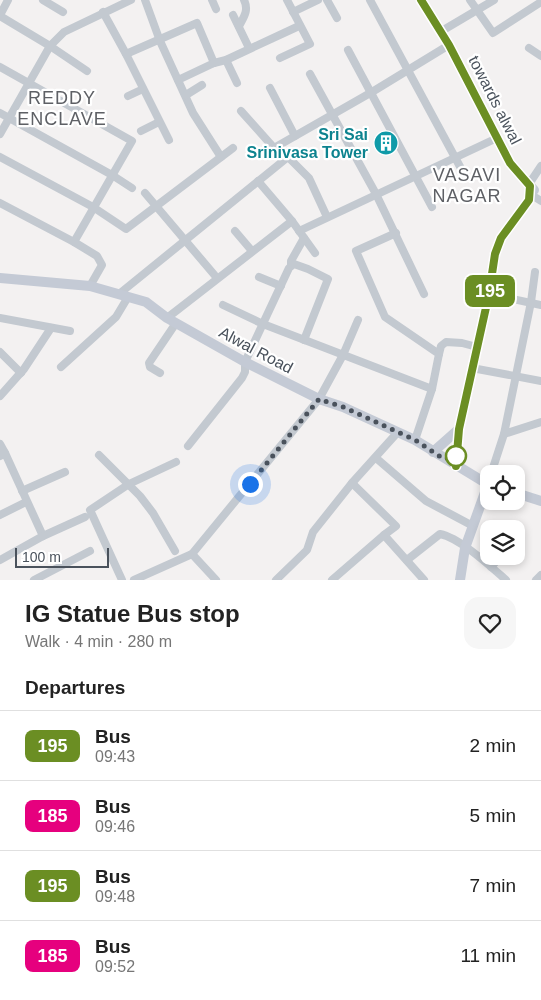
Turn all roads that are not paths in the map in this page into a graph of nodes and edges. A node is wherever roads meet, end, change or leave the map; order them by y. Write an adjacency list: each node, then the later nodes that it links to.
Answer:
1 (8, 0): 25 (street)
2 (43, 0): 20 (street)
3 (107, 0): 17 (street)
4 (131, 0): 17 (street)
5 (145, 0): 30 (street)
6 (212, 0): 18 (street)
7 (244, 0): 27 (street)
8 (287, 0): 22 (street)
9 (318, 0): 22 (street)
10 (327, 0): 26 (street)
11 (370, 0): 42 (street)
12 (421, 0): 29 (main road, towards alwal)
13 (470, 0): 19 (street)
14 (494, 0): 19 (street)
15 (541, 2): 16 (street)
16 (534, 7): 19 (street); 23 (street)
17 (112, 9): 21 (street)
18 (216, 9)
19 (477, 10): 29 (street)
20 (62, 12)
21 (103, 12): 32 (street); 36 (street)
22 (293, 12): 28 (street)
23 (541, 14)
24 (233, 15): 27 (street)
25 (0, 16): 32 (street)
26 (337, 18)
27 (239, 26): 33 (street)
28 (299, 26): 33 (street); 38 (street)
29 (440, 32): 31 (main road, towards alwal)
30 (160, 41): 36 (street); 40 (street); 45 (street)
31 (449, 45): 42 (street); 62 (main road, towards alwal)
32 (50, 46): 43 (street); 47 (street)
33 (249, 48): 39 (street)
34 (530, 48): 37 (street)
35 (348, 50): 51 (street)
36 (126, 54): 50 (street)
37 (541, 56)
38 (280, 58)
39 (226, 60): 40 (street); 46 (street)
40 (214, 64): 45 (street)
41 (0, 67): 47 (street)
42 (409, 70): 51 (street); 69 (street)
43 (87, 71)
44 (310, 74): 56 (street)
45 (178, 80): 52 (street)
46 (237, 83)
47 (29, 84): 57 (street); 72 (street)
48 (202, 85): 52 (street)
49 (270, 88): 61 (street)
50 (143, 89): 53 (street); 58 (street)
51 (372, 92): 56 (street); 73 (street)
52 (186, 95): 67 (street)
53 (128, 96)
54 (241, 111): 65 (street)
55 (0, 113): 57 (street)
56 (333, 115): 61 (street); 78 (street)
57 (9, 119): 60 (street); 72 (street)
58 (159, 122): 59 (street); 63 (street)
59 (141, 131)
60 (0, 134)
61 (295, 136): 65 (street)
62 (497, 138): 69 (street); 77 (main road, towards alwal)
63 (169, 140)
64 (233, 148): 67 (street)
65 (274, 148): 68 (street)
66 (0, 157): 82 (street)
67 (221, 157): 80 (street)
68 (288, 157): 74 (street); 83 (street)
69 (456, 158): 71 (street); 73 (street)
70 (541, 166): 77 (street)
71 (464, 174)
72 (112, 175): 75 (street); 82 (street)
73 (415, 177): 78 (street); 81 (street)
74 (258, 181): 84 (street); 89 (street)
75 (132, 188)
76 (145, 193): 80 (street)
77 (533, 193): 101 (main road)
78 (376, 194): 83 (street); 87 (street)
79 (0, 203): 90 (street)
80 (156, 206): 82 (street); 89 (street)
81 (432, 207)
82 (93, 208): 90 (street)
83 (327, 218): 86 (street)
84 (292, 220): 86 (street); 91 (street)
85 (235, 230): 91 (street)
86 (299, 231): 88 (street)
87 (396, 233): 100 (street); 115 (street)
88 (304, 238): 92 (street); 93 (street)
89 (185, 240): 97 (street); 102 (street)
90 (74, 242): 98 (street)
91 (252, 251): 97 (street)
92 (315, 253)
93 (291, 265): 99 (street); 112 (street)
94 (535, 272): 103 (street)
95 (259, 277): 99 (street)
96 (0, 278): 98 (main road, Alwal Road)
97 (217, 278): 107 (street)
98 (90, 286): 102 (main road, Alwal Road)
99 (281, 286): 109 (street)
100 (424, 294)
101 (489, 294): 103 (street); 113 (main road)
102 (124, 296): 107 (main road, Alwal Road); 118 (street)
103 (531, 302): 104 (street); 122 (street)
104 (541, 304)
105 (223, 305): 109 (street)
106 (0, 318): 110 (street)
107 (171, 320): 117 (main road, Alwal Road); 121 (street)
108 (358, 320): 116 (street)
109 (263, 324): 112 (street); 117 (street)
110 (51, 328): 111 (street); 120 (street)
111 (70, 331)
112 (304, 340): 116 (street)
113 (477, 347): 115 (street); 119 (main road)
114 (0, 352): 120 (street)
115 (439, 354): 124 (street)
116 (343, 355): 124 (street); 126 (street)
117 (245, 362): 126 (main road, Alwal Road); 133 (street)
118 (61, 367)
119 (472, 368): 122 (street); 128 (main road)
120 (21, 373): 125 (street)
121 (160, 373)
122 (515, 376): 123 (street); 130 (street)
123 (541, 381)
124 (432, 389): 131 (street)
125 (0, 396)
126 (319, 399): 129 (main road, Alwal Road); 158 (street)
127 (541, 422): 130 (street)
128 (459, 429): 134 (main road); 140 (main road)
129 (397, 433): 131 (main road, Alwal Road); 137 (street)
130 (504, 434): 139 (street)
131 (415, 440): 134 (main road, Alwal Road)
132 (0, 444): 135 (street)
133 (188, 446)
134 (433, 452): 140 (main road, Alwal Road)
135 (2, 455): 145 (street)
136 (99, 455): 144 (street)
137 (376, 458): 143 (street); 152 (street)
138 (176, 462): 144 (street)
139 (494, 465)
140 (456, 466): 142 (main road, Alwal Road)
141 (65, 472): 145 (street)
142 (480, 479)
143 (352, 483): 153 (street); 167 (street)
144 (129, 484): 157 (street); 164 (street)
145 (22, 491): 148 (street)
146 (525, 496): 147 (main road)
147 (541, 501)
148 (26, 502): 150 (street); 154 (street)
149 (480, 506): 152 (main road)
150 (0, 515)
151 (85, 517): 154 (street)
152 (473, 526): 155 (main road)
153 (384, 535): 160 (street); 168 (street)
154 (43, 536): 159 (street)
155 (465, 548): 160 (street); 161 (street); 170 (main road)
156 (90, 550): 163 (street)
157 (176, 551)
158 (192, 554): 165 (street); 166 (street)
159 (0, 560)
160 (407, 560): 169 (street)
161 (491, 567): 171 (street)
162 (541, 575): 172 (street)
163 (34, 580)
164 (122, 580)
165 (134, 580)
166 (216, 580)
167 (276, 580)
168 (332, 580)
169 (424, 580)
170 (460, 580)
171 (506, 580)
172 (536, 580)

